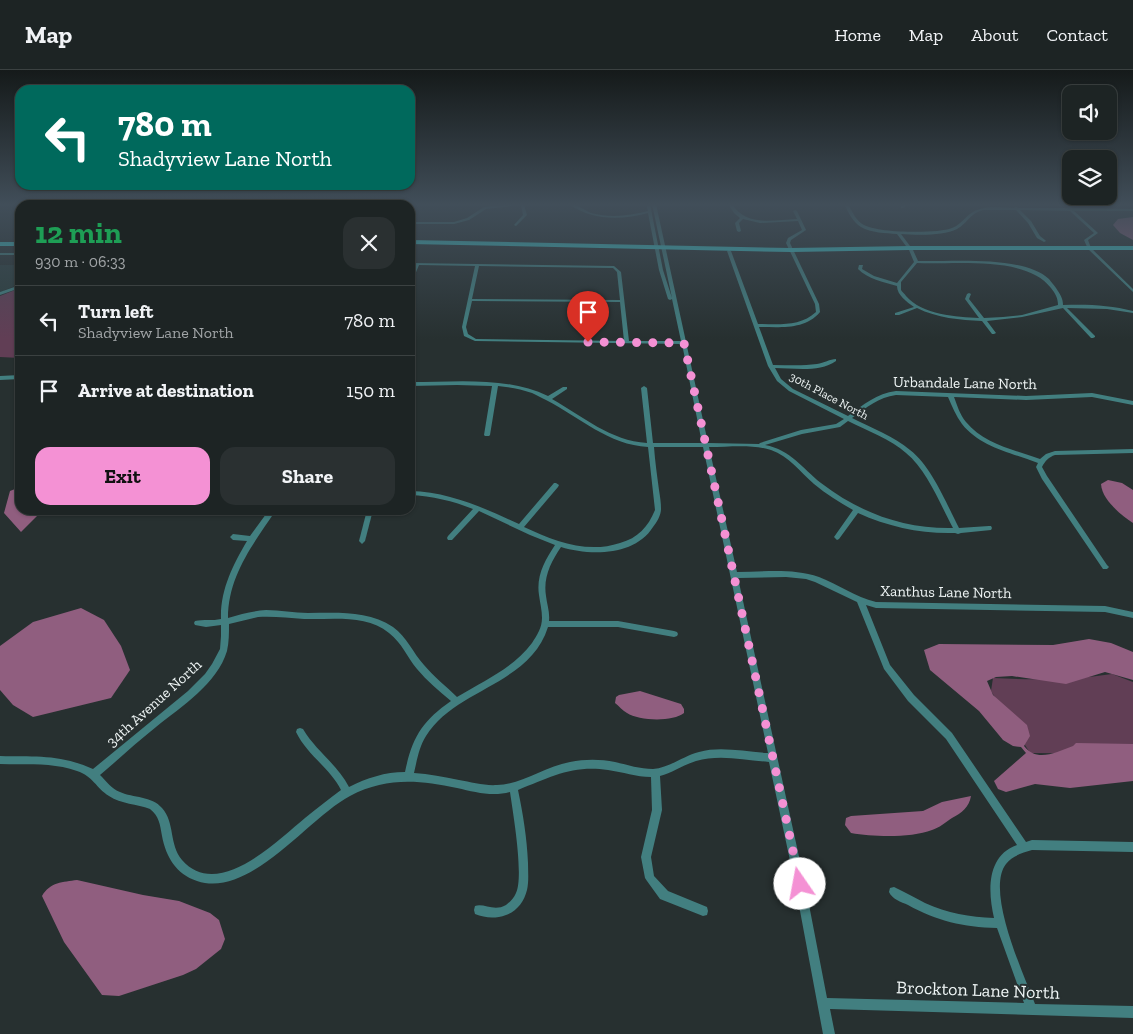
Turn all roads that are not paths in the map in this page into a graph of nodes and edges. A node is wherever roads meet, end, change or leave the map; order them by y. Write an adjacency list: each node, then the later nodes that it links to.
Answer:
1 (656, 249): 38 (street)
2 (663, 249): 38 (street)
3 (685, 249): 10 (main road)
4 (712, 249): 8 (main road)
5 (851, 249): 9 (main road)
6 (909, 249): 13 (street)
7 (1090, 249): 20 (street)
8 (763, 250): 9 (main road); 10 (main road)
9 (791, 250): 32 (street)
10 (729, 251): 32 (street, 30th Place North)
11 (0, 254): 12 (street)
12 (15, 254)
13 (916, 262): 19 (street); 28 (street)
14 (417, 264): 15 (street); 17 (street)
15 (477, 265): 25 (street); 26 (street)
16 (861, 266): 19 (street)
17 (415, 269)
18 (1133, 284): 20 (street)
19 (898, 285): 27 (street)
20 (1126, 285): 22 (street)
21 (15, 288): 23 (street)
22 (1133, 291)
23 (0, 294)
24 (969, 294): 31 (street)
25 (470, 300): 26 (street); 35 (street)
26 (623, 301): 37 (street)
27 (917, 306): 30 (street); 31 (street)
28 (1062, 307): 29 (street); 31 (street); 34 (street)
29 (1133, 312)
30 (897, 314)
31 (982, 318): 33 (street)
32 (756, 325): 40 (street, 30th Place North)
33 (994, 333)
34 (1093, 337)
35 (470, 338): 36 (street); 37 (street)
36 (464, 340)
37 (627, 342): 38 (street)
38 (684, 343): 53 (street)
39 (834, 360): 40 (street)
40 (771, 366): 50 (street, 30th Place North)
41 (15, 377): 42 (street)
42 (0, 378)
43 (415, 384): 44 (street)
44 (495, 385): 48 (street); 51 (street)
45 (565, 388): 48 (street)
46 (644, 388): 52 (street)
47 (950, 395): 49 (street, Urbandale Lane North); 50 (street, Urbandale Lane North); 56 (street)
48 (548, 399): 52 (street)
49 (1133, 403)
50 (849, 419): 54 (street, Urbandale Lane North); 65 (street, 30th Place North)
51 (487, 435)
52 (651, 445): 53 (street); 71 (street)
53 (706, 445): 54 (street); 73 (street)
54 (749, 445): 60 (street)
55 (1133, 451): 56 (street)
56 (1040, 462): 72 (street)
57 (556, 485): 63 (street)
58 (415, 493): 59 (street)
59 (478, 508): 63 (street); 68 (street)
60 (857, 509): 65 (street); 67 (street)
61 (269, 515): 69 (street, 34th Avenue North)
62 (369, 515): 70 (street)
63 (520, 527): 71 (street)
64 (989, 528): 65 (street)
65 (958, 532)
66 (233, 537): 69 (street)
67 (837, 537)
68 (450, 538)
69 (251, 539): 76 (street, 34th Avenue North)
70 (362, 541)
71 (559, 544): 78 (street)
72 (1105, 567)
73 (734, 575): 74 (street, Xanthus Lane North); 82 (street)
74 (861, 602): 75 (street, Xanthus Lane North); 89 (street)
75 (1133, 615)
76 (225, 621): 77 (street); 80 (street); 85 (street, 34th Avenue North)
77 (198, 622)
78 (546, 624): 79 (street); 80 (street)
79 (674, 634)
80 (457, 702): 86 (street)
81 (300, 732): 88 (street)
82 (773, 758): 84 (street); 95 (street)
83 (0, 760): 85 (street)
84 (655, 773): 87 (street); 93 (street)
85 (94, 774): 88 (street)
86 (409, 776): 87 (street); 88 (street)
87 (513, 787): 92 (street)
88 (347, 792)
89 (1023, 846): 90 (street); 94 (street)
90 (1133, 848)
91 (894, 892): 94 (street)
92 (480, 910)
93 (704, 911)
94 (999, 923): 96 (street)
95 (823, 1003): 96 (street, Brockton Lane North); 98 (street)
96 (1032, 1009): 97 (street, Brockton Lane North)
97 (1133, 1012)
98 (829, 1034)

